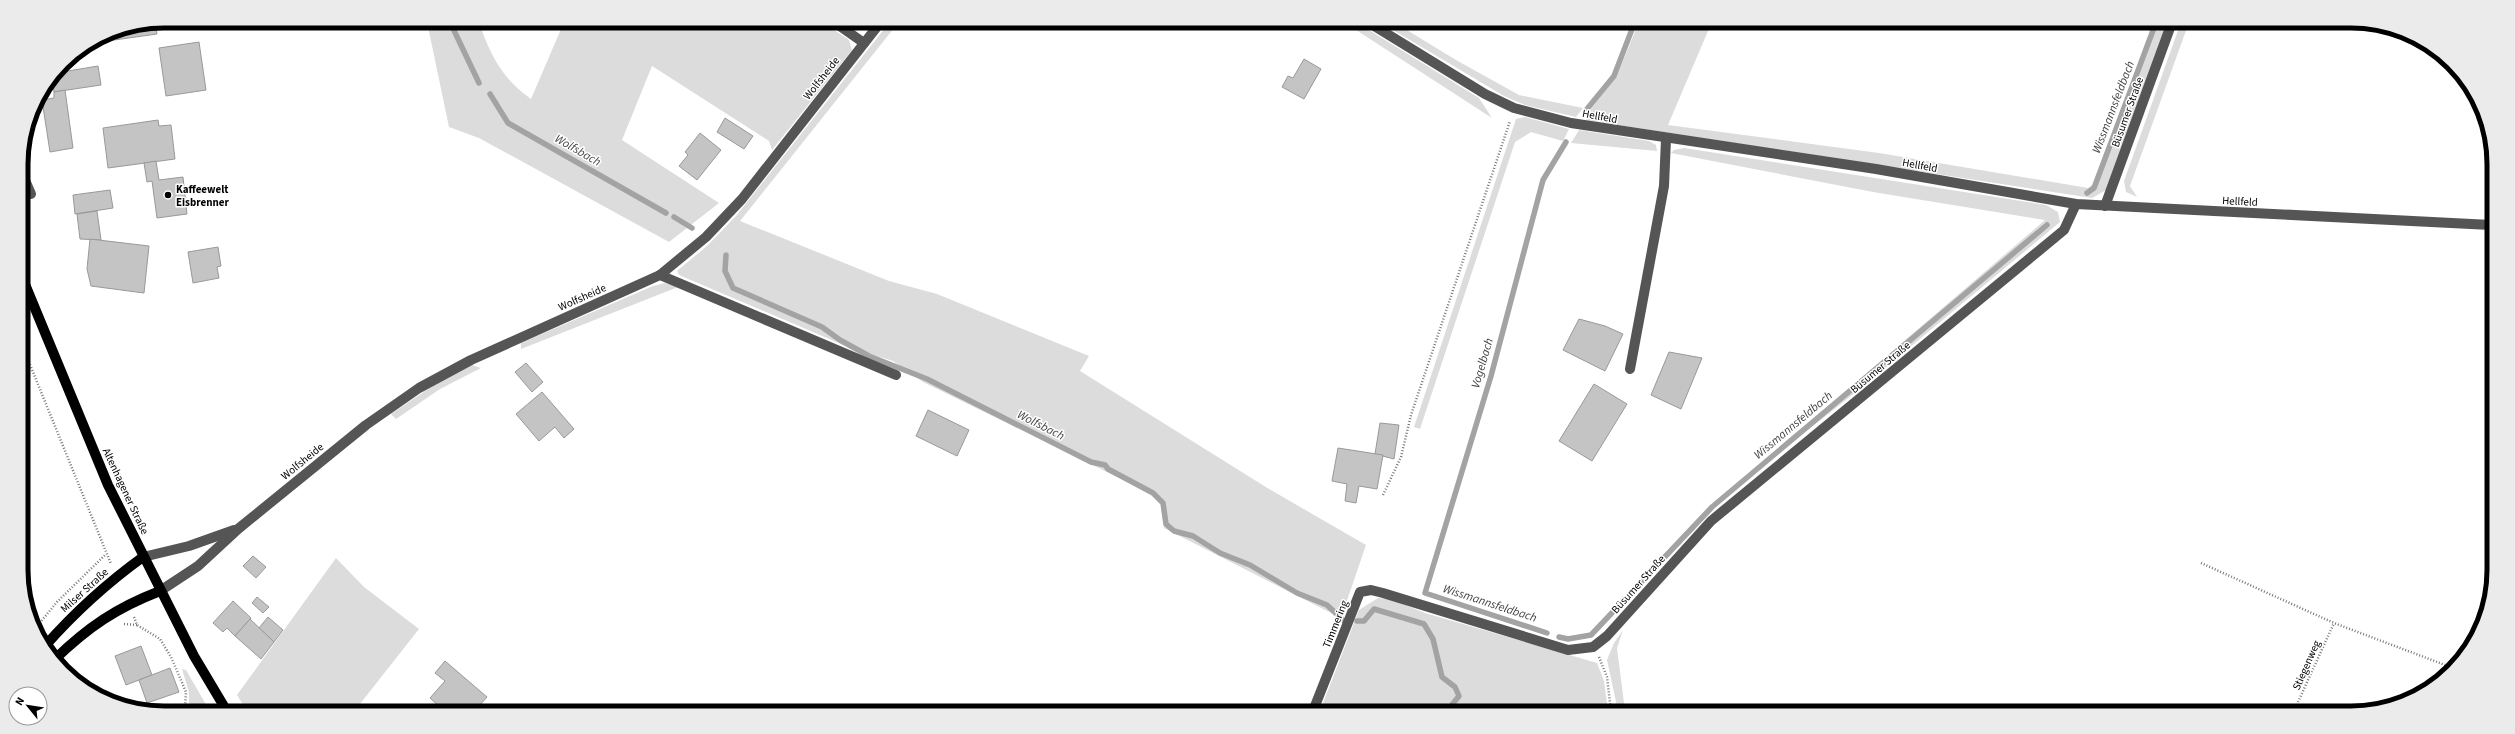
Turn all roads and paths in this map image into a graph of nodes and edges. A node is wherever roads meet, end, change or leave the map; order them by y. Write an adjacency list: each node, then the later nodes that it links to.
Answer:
1 (843, 28): 5 (street)
2 (875, 28): 5 (street, Wolfsheide)
3 (1378, 28): 6 (street, Hellfeld)
4 (2170, 28): 11 (street, Büsumer Straße)
5 (864, 42): 13 (street, Wolfsheide)
6 (1514, 108): 7 (street, Hellfeld); 18 (path)
7 (1666, 139): 10 (street, Hellfeld); 16 (street)
8 (28, 187): 9 (street)
9 (31, 194)
10 (2076, 204): 11 (street, Hellfeld); 29 (street, Büsumer Straße)
11 (2106, 206): 12 (street, Hellfeld)
12 (2487, 225)
13 (660, 275): 17 (street); 19 (street, Wolfsheide)
14 (28, 292): 21 (main road, Altenhagener Straße)
15 (28, 360): 20 (path)
16 (1630, 368)
17 (896, 375)
18 (1383, 495)
19 (238, 528): 21 (street, Wolfsheide); 24 (street, Wolfsheide)
20 (106, 555): 23 (path); 27 (path)
21 (143, 556): 23 (main road, Milser Straße); 24 (main road, Altenhagener Straße)
22 (2200, 563): 26 (path)
23 (116, 576): 28 (main road, Milser Straße)
24 (160, 591): 25 (main road); 33 (main road, Altenhagener Straße)
25 (128, 603): 30 (main road); 32 (path)
26 (2334, 623): 31 (path); 36 (path, Stiegenweg)
27 (39, 624)
28 (49, 642)
29 (1593, 647): 34 (street, Timmering); 35 (path)
30 (59, 656)
31 (2447, 666)
32 (185, 706)
33 (224, 706)
34 (1315, 706)
35 (1610, 706)
36 (2296, 706)

